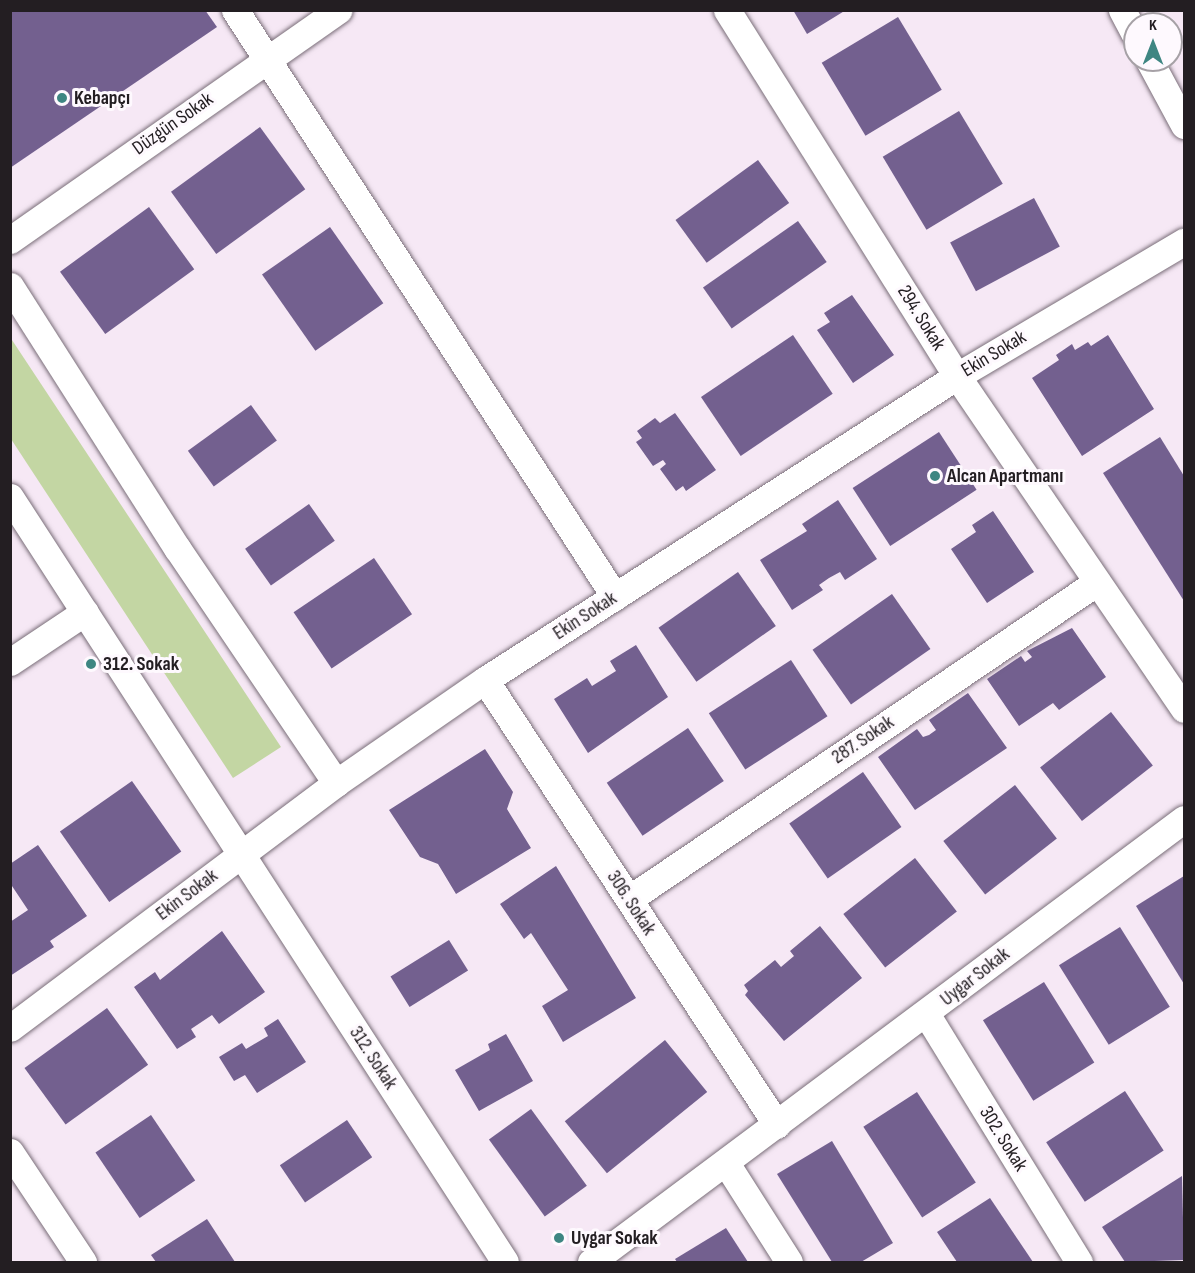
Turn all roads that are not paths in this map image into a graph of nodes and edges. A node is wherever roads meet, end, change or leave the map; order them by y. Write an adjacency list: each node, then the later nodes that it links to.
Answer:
1 (235, 10): 4 (street)
2 (338, 10): 4 (street, Düzgün Sokak)
3 (727, 10): 10 (street, 294. Sokak)
4 (267, 58): 7 (street, Düzgün Sokak); 13 (street)
5 (1156, 72): 6 (street)
6 (1185, 126)
7 (10, 240)
8 (1185, 242): 10 (street, Ekin Sokak)
9 (10, 286): 18 (street)
10 (957, 376): 12 (street, 294. Sokak); 13 (street, Ekin Sokak)
11 (10, 497): 14 (street, 312. Sokak)
12 (1097, 582): 17 (street, 294. Sokak); 21 (street, 287. Sokak)
13 (615, 597): 16 (street, Ekin Sokak)
14 (85, 612): 15 (street); 20 (street, 312. Sokak)
15 (10, 662)
16 (485, 680): 18 (street, Ekin Sokak); 21 (street, 306. Sokak)
17 (1185, 709)
18 (336, 783): 20 (street, Ekin Sokak)
19 (1185, 819): 22 (street, Uygar Sokak)
20 (242, 854): 23 (street, Ekin Sokak); 28 (street, 312. Sokak)
21 (629, 899): 24 (street, 306. Sokak)
22 (927, 1015): 24 (street, Uygar Sokak); 31 (street, 302. Sokak)
23 (10, 1028)
24 (777, 1125): 26 (street, Uygar Sokak)
25 (10, 1152): 27 (street)
26 (726, 1162): 29 (street, Uygar Sokak); 30 (street)
27 (83, 1263)
28 (504, 1263)
29 (591, 1263)
30 (789, 1263)
31 (1079, 1263)

